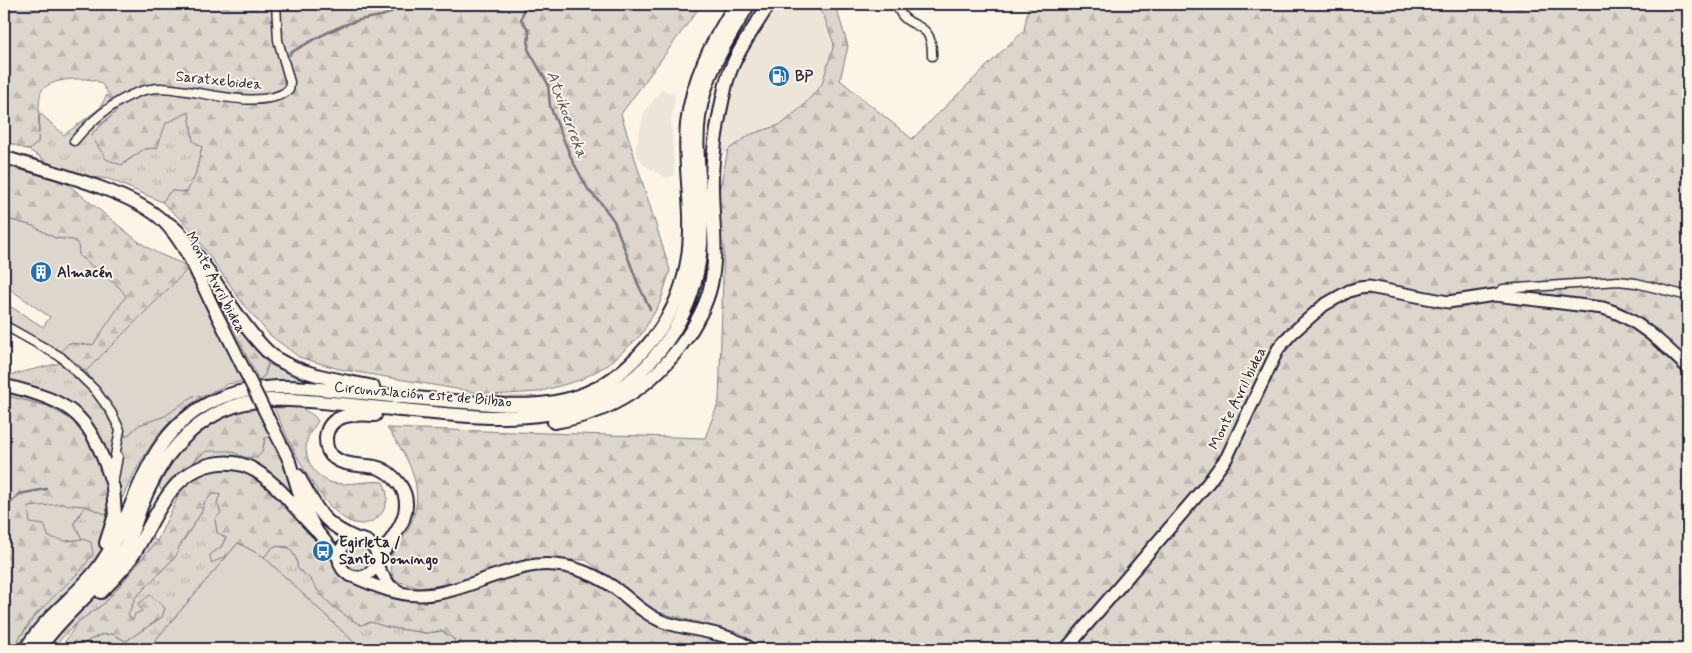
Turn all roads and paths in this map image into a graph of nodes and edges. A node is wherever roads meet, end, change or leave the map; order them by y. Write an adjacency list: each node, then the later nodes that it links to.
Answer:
1 (276, 4): 7 (street, Saratxebidea)
2 (736, 4): 15 (main road, Circunvalación este de Bilbao)
3 (750, 4): 16 (main road, Circunvalación este de Bilbao)
4 (768, 4): 17 (main road)
5 (899, 4): 6 (street)
6 (932, 56)
7 (74, 141)
8 (4, 158): 9 (street, Monte Avril bidea)
9 (164, 222): 15 (main road); 19 (street, Monte Avril bidea, bridge)
10 (1495, 295): 11 (street); 13 (street, Monte Avril bidea); 33 (street, Monte Avril bidea)
11 (1688, 296)
12 (4, 325): 18 (street)
13 (1688, 368)
14 (4, 385): 20 (street)
15 (444, 401): 27 (main road, Circunvalación este de Bilbao)
16 (452, 415): 17 (main road); 29 (main road, Circunvalación este de Bilbao)
17 (424, 418): 25 (main road)
18 (118, 442): 20 (street); 21 (street)
19 (289, 460): 22 (street, Monte Avril bidea); 23 (street, Monte Avril bidea)
20 (107, 469): 21 (street)
21 (113, 487): 27 (main road)
22 (316, 530): 24 (street, Monte Avril bidea); 29 (main road)
23 (358, 539): 24 (street); 25 (street)
24 (338, 557): 26 (street)
25 (377, 562): 26 (street); 28 (street)
26 (352, 576): 28 (street)
27 (84, 583): 30 (main road, Circunvalación este de Bilbao)
28 (406, 595): 32 (street)
29 (85, 599): 31 (main road, Circunvalación este de Bilbao)
30 (26, 649)
31 (39, 649)
32 (751, 649)
33 (1066, 649)

